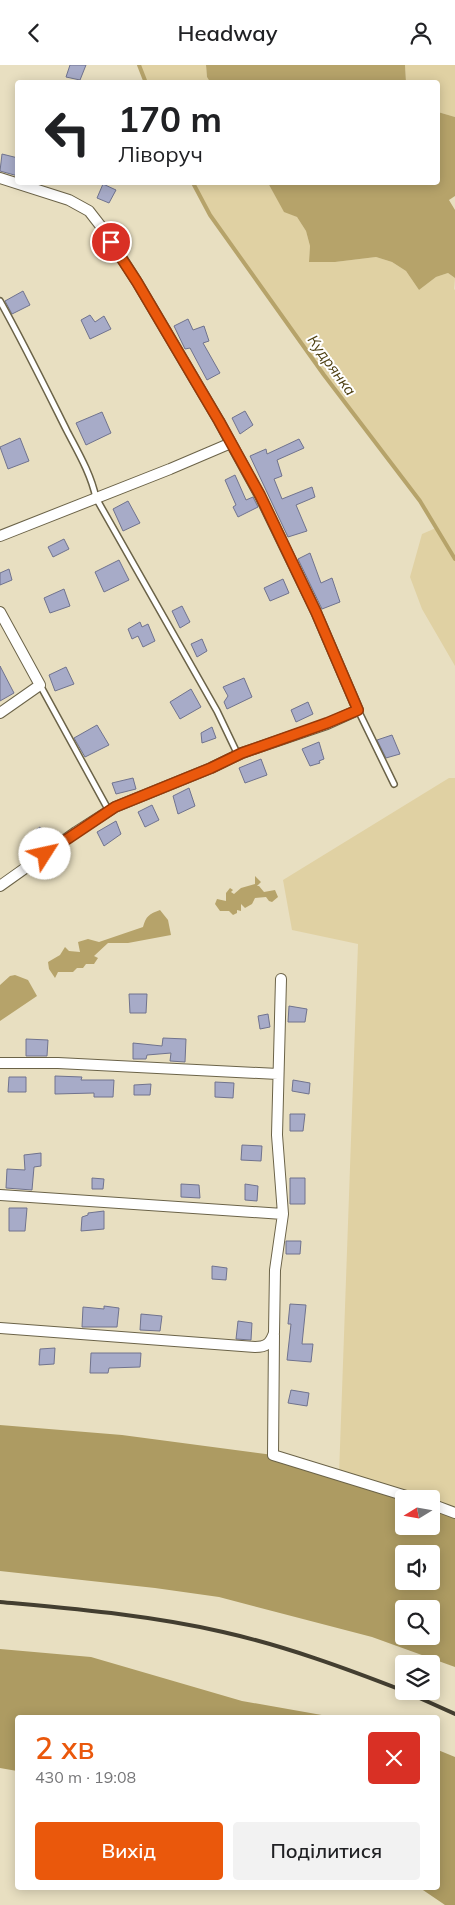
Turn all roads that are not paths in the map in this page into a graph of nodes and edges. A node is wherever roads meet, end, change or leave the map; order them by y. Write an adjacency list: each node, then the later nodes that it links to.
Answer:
1 (0, 178): 2 (street)
2 (15, 183)
3 (22, 185): 5 (street)
4 (0, 301): 6 (lane)
5 (231, 443): 6 (street); 10 (street)
6 (96, 498): 7 (street); 12 (lane)
7 (0, 536)
8 (0, 613): 9 (street)
9 (40, 685): 11 (street); 14 (lane)
10 (358, 710): 12 (street); 13 (lane)
11 (0, 713)
12 (238, 755): 14 (street)
13 (394, 784)
14 (109, 811): 15 (street)
15 (0, 886)
16 (281, 979): 18 (street)
17 (0, 1063): 18 (street)
18 (278, 1074): 20 (street)
19 (0, 1195): 20 (street)
20 (283, 1214): 22 (street)
21 (0, 1328): 22 (street)
22 (274, 1333): 23 (street)
23 (395, 1493)
24 (440, 1507): 25 (street)
25 (455, 1513)

